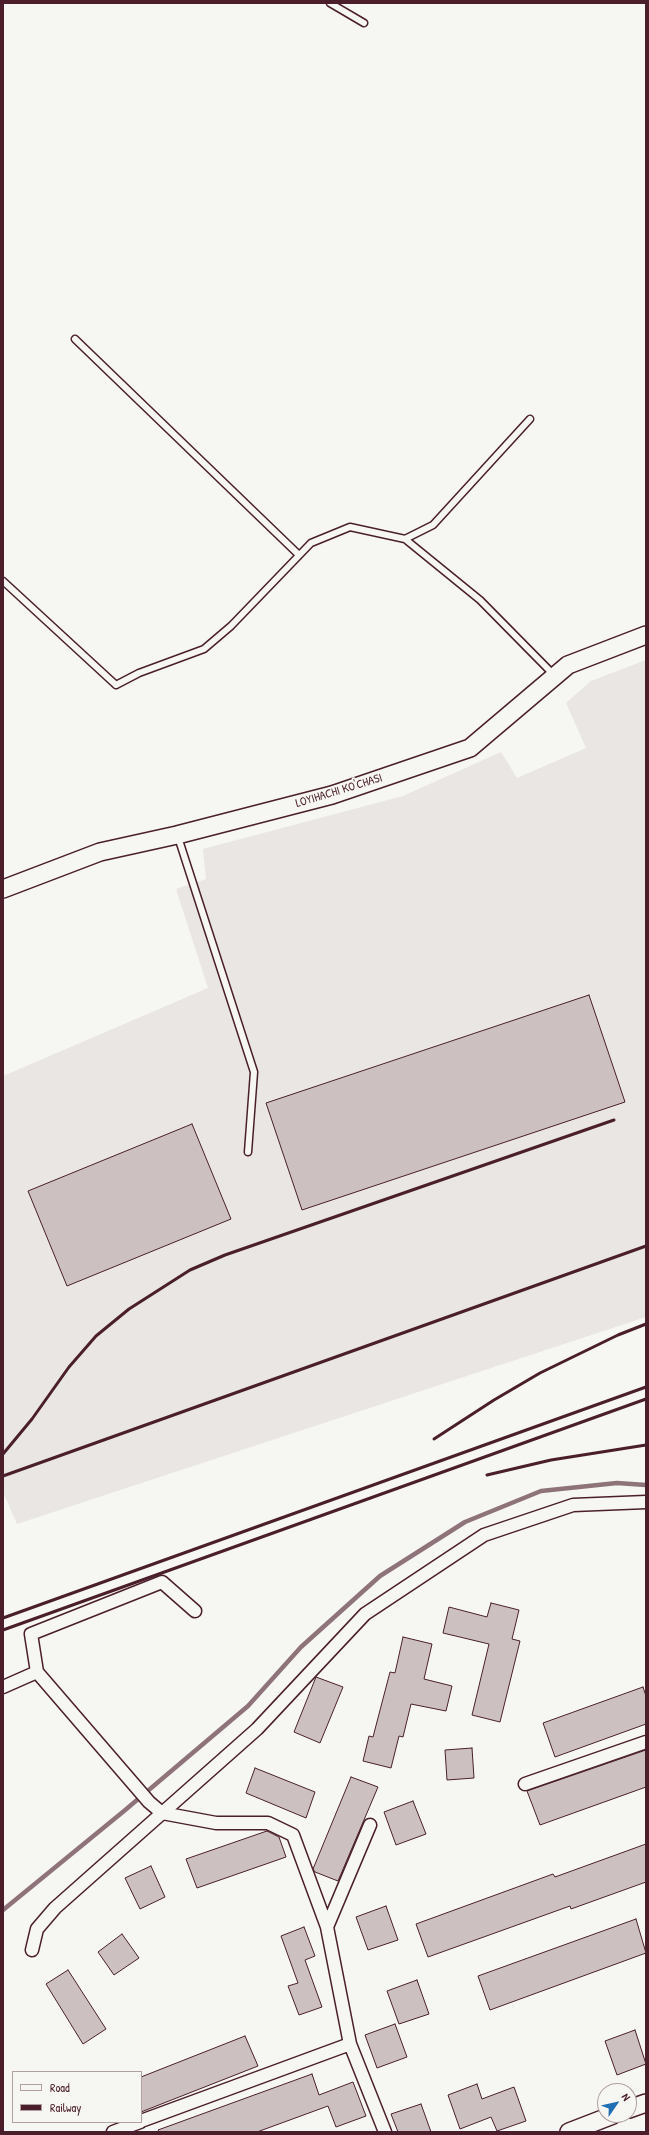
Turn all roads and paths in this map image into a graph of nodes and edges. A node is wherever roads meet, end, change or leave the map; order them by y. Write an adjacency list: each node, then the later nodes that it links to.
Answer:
1 (330, 3): 2 (lane)
2 (364, 23)
3 (75, 340): 6 (lane)
4 (530, 419): 5 (lane)
5 (405, 539): 6 (lane); 9 (lane)
6 (299, 555): 7 (lane)
7 (3, 581)
8 (646, 635): 9 (street, LOYIHACHI KO'CHASI)
9 (555, 676): 10 (street, LOYIHACHI KO'CHASI)
10 (177, 835): 11 (street, LOYIHACHI KO'CHASI); 12 (lane)
11 (3, 889)
12 (248, 1152)
13 (646, 1502): 19 (street)
14 (195, 1611): 15 (street)
15 (37, 1672): 16 (street); 19 (street)
16 (3, 1687)
17 (646, 1742): 18 (street)
18 (525, 1784)
19 (162, 1813): 21 (street); 22 (street)
20 (370, 1825): 21 (street)
21 (327, 1927): 23 (street)
22 (32, 1950)
23 (350, 2044): 24 (street); 28 (street)
24 (142, 2121)
25 (597, 2121): 29 (street)
26 (137, 2123): 27 (street)
27 (113, 2132)
28 (385, 2132)
29 (569, 2132)

